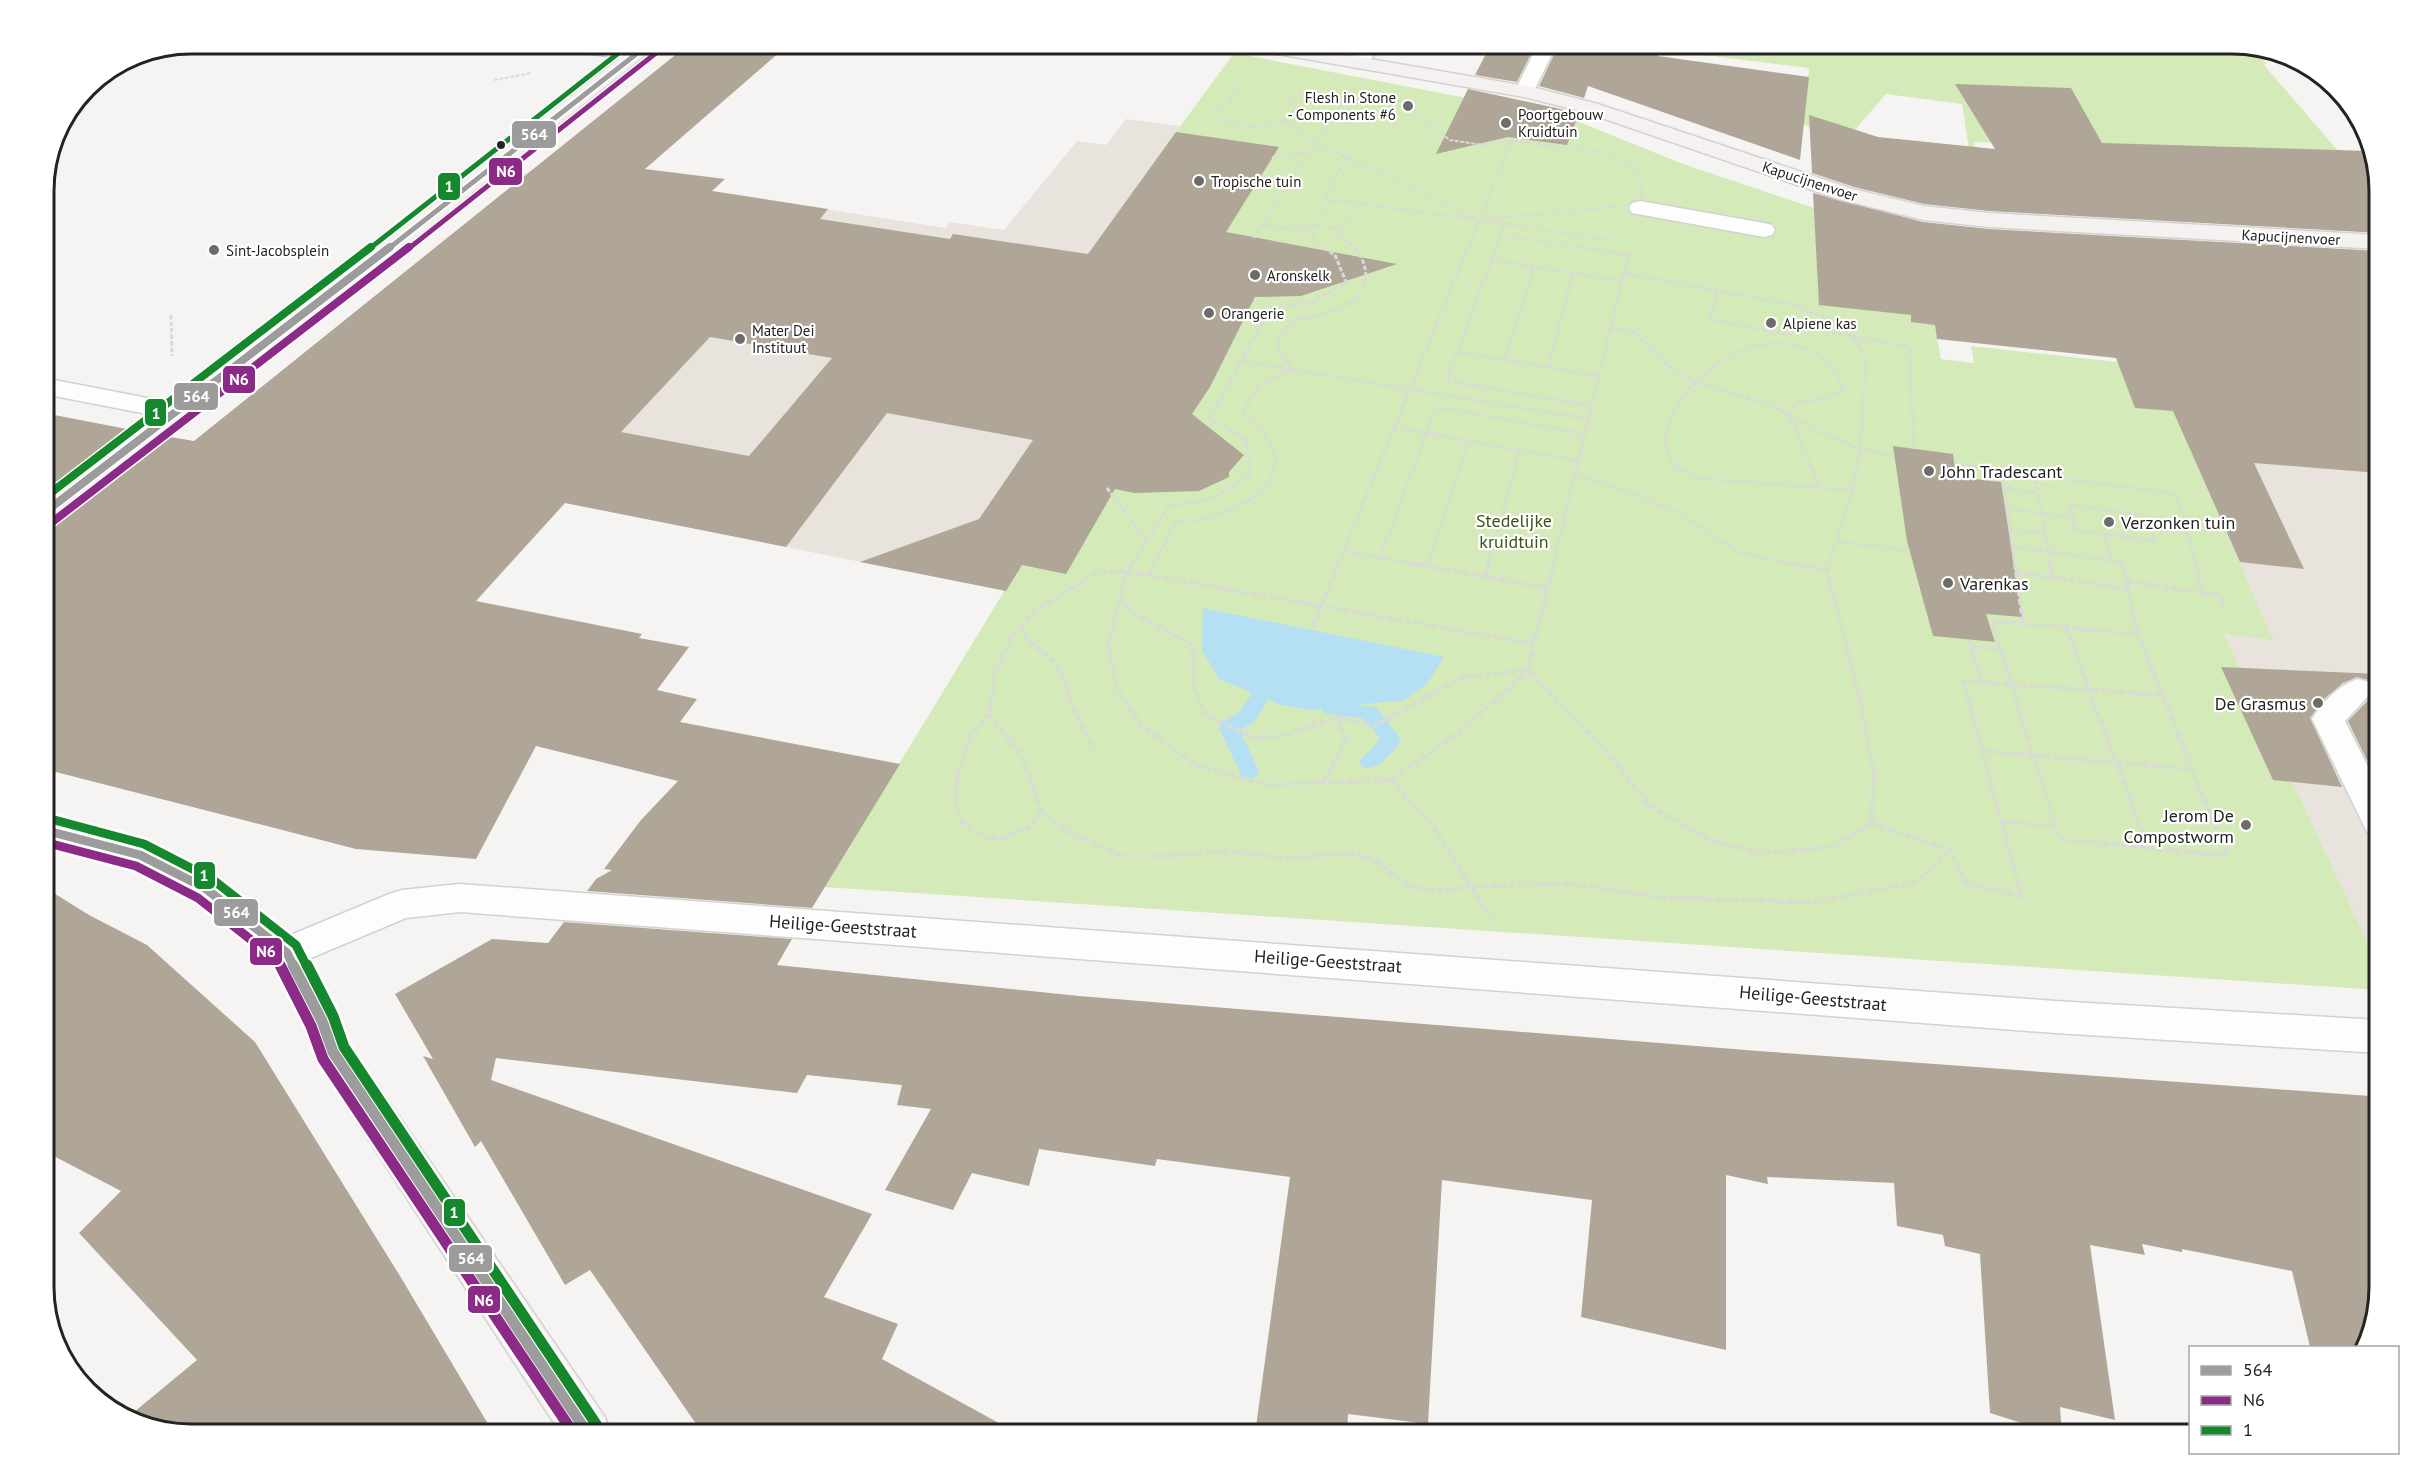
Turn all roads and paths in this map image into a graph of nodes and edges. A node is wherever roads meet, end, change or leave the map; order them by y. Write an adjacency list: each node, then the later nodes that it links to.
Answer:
1 (636, 54): 51 (street)
2 (1312, 54): 5 (street, Kapucijnenvoer)
3 (1365, 54): 5 (street)
4 (1542, 54): 7 (street)
5 (1358, 62): 7 (street, Kapucijnenvoer)
6 (1242, 81): 12 (path)
7 (1525, 91): 30 (street, Kapucijnenvoer)
8 (1279, 93): 10 (path)
9 (1348, 94): 11 (path)
10 (1287, 99): 11 (path); 12 (path)
11 (1342, 102): 13 (path); 14 (path)
12 (1287, 122): 14 (path)
13 (1512, 139): 20 (path); 21 (path)
14 (1316, 143): 15 (path); 17 (path)
15 (1310, 152): 16 (path); 23 (path)
16 (1272, 158)
17 (1346, 158): 18 (path); 21 (path)
18 (1331, 200): 19 (path); 24 (path)
19 (1358, 203): 21 (path); 26 (path)
20 (1641, 206): 21 (path); 27 (street); 31 (path)
21 (1480, 220): 22 (path); 49 (path)
22 (1504, 224): 28 (path); 31 (path)
23 (1262, 225): 25 (path); 29 (path)
24 (1316, 225): 25 (path); 26 (path)
25 (1286, 228): 43 (path)
26 (1341, 229): 45 (path)
27 (1764, 230)
28 (1500, 236): 32 (path); 33 (path)
29 (1254, 238)
30 (2369, 241)
31 (1631, 243): 32 (path)
32 (1628, 255): 36 (path)
33 (1491, 260): 34 (path); 41 (path)
34 (1534, 267): 35 (path); 42 (path)
35 (1573, 273): 37 (path); 44 (path)
36 (1624, 273): 37 (path); 38 (path)
37 (1623, 281): 39 (path)
38 (1718, 291): 40 (path); 40 (path)
39 (1611, 328): 46 (path); 47 (path)
40 (1851, 336): 58 (path); 59 (path)
41 (1458, 352): 42 (path); 50 (path)
42 (1505, 359): 44 (path)
43 (1241, 361): 45 (path); 83 (path)
44 (1548, 367): 46 (path)
45 (1292, 370): 49 (path); 95 (path)
46 (1599, 376): 50 (path)
47 (1694, 382): 52 (path); 52 (path); 69 (path)
48 (54, 388): 51 (street)
49 (1410, 389): 53 (path); 54 (path)
50 (1592, 406): 53 (path)
51 (173, 411): 74 (street)
52 (1789, 413): 58 (path); 69 (path)
53 (1589, 419): 56 (path)
54 (1394, 427): 55 (path); 86 (path)
55 (1427, 433): 56 (path); 57 (path); 89 (path)
56 (1585, 434): 62 (path)
57 (1468, 441): 60 (path); 91 (path)
58 (1860, 449): 61 (path); 72 (path)
59 (1914, 449)
60 (1520, 450): 62 (path); 96 (path)
61 (1896, 456)
62 (1578, 461): 66 (path)
63 (1954, 464): 64 (path)
64 (1970, 466): 65 (path); 68 (path)
65 (2002, 471): 67 (path); 71 (path)
66 (1575, 473): 93 (path); 99 (path)
67 (2035, 475): 73 (path); 80 (path)
68 (1971, 478)
69 (1819, 486): 72 (path)
70 (1107, 488): 83 (path)
71 (2005, 488): 73 (path); 75 (path)
72 (1852, 490): 84 (path)
73 (2038, 493): 76 (path)
74 (54, 505)
75 (2007, 508): 76 (path); 78 (path)
76 (2041, 514): 77 (path); 81 (path)
77 (2074, 518): 79 (path); 82 (path)
78 (2011, 529): 81 (path); 85 (path)
79 (2152, 529): 80 (path); 82 (path)
80 (2187, 533): 101 (path)
81 (2045, 534): 88 (path)
82 (2105, 534): 90 (path)
83 (1146, 540): 92 (path)
84 (1837, 541): 87 (path); 93 (path)
85 (2013, 547): 88 (path); 94 (path)
86 (1343, 551): 89 (path); 103 (path)
87 (1910, 551)
88 (2048, 552): 90 (path); 97 (path)
89 (1380, 558): 91 (path)
90 (2112, 561): 98 (path)
91 (1428, 566): 96 (path)
92 (1127, 571): 95 (path); 102 (path); 106 (path)
93 (1827, 571): 132 (path)
94 (2016, 572): 97 (path); 105 (path)
95 (1149, 575): 103 (path)
96 (1485, 577): 99 (path)
97 (2053, 578): 100 (path)
98 (2127, 581): 100 (path); 101 (path)
99 (1547, 588): 111 (path)
100 (2129, 589): 109 (path)
101 (2203, 593): 104 (path)
102 (1120, 600): 121 (path); 128 (path)
103 (1321, 606): 107 (path); 111 (path)
104 (2226, 614)
105 (2023, 623): 108 (path); 113 (path)
106 (1022, 625): 120 (path); 122 (path)
107 (1312, 627)
108 (2066, 627): 109 (path); 117 (path)
109 (2138, 634): 119 (path)
110 (1969, 640): 112 (path)
111 (1534, 644): 114 (path)
112 (1971, 647): 113 (path); 115 (path)
113 (2001, 650): 116 (path)
114 (1528, 670): 121 (path); 127 (path); 132 (path)
115 (1982, 682): 116 (path); 123 (path)
116 (2013, 684): 117 (path); 124 (path)
117 (2089, 690): 119 (path); 125 (path)
118 (2358, 690): 129 (street)
119 (2163, 695): 126 (path)
120 (989, 714): 130 (path); 130 (path)
121 (1338, 717): 128 (path)
122 (1093, 750)
123 (1982, 751): 124 (path); 131 (path)
124 (2034, 755): 125 (path); 133 (path)
125 (2116, 762): 126 (path); 135 (path)
126 (2192, 769): 135 (path)
127 (1391, 780): 128 (path); 137 (path)
128 (1324, 782)
129 (2369, 803)
130 (1042, 812): 137 (path)
131 (2001, 821): 133 (path); 136 (path)
132 (1871, 823): 136 (path)
133 (2056, 827): 135 (path)
134 (54, 833): 138 (street)
135 (2148, 848)
136 (1950, 850): 137 (path)
137 (1470, 886): 139 (path)
138 (287, 953): 139 (street, Heilige-Geeststraat); 141 (street)
139 (1526, 976): 140 (street, Heilige-Geeststraat)
140 (2369, 1036)
141 (581, 1424)

